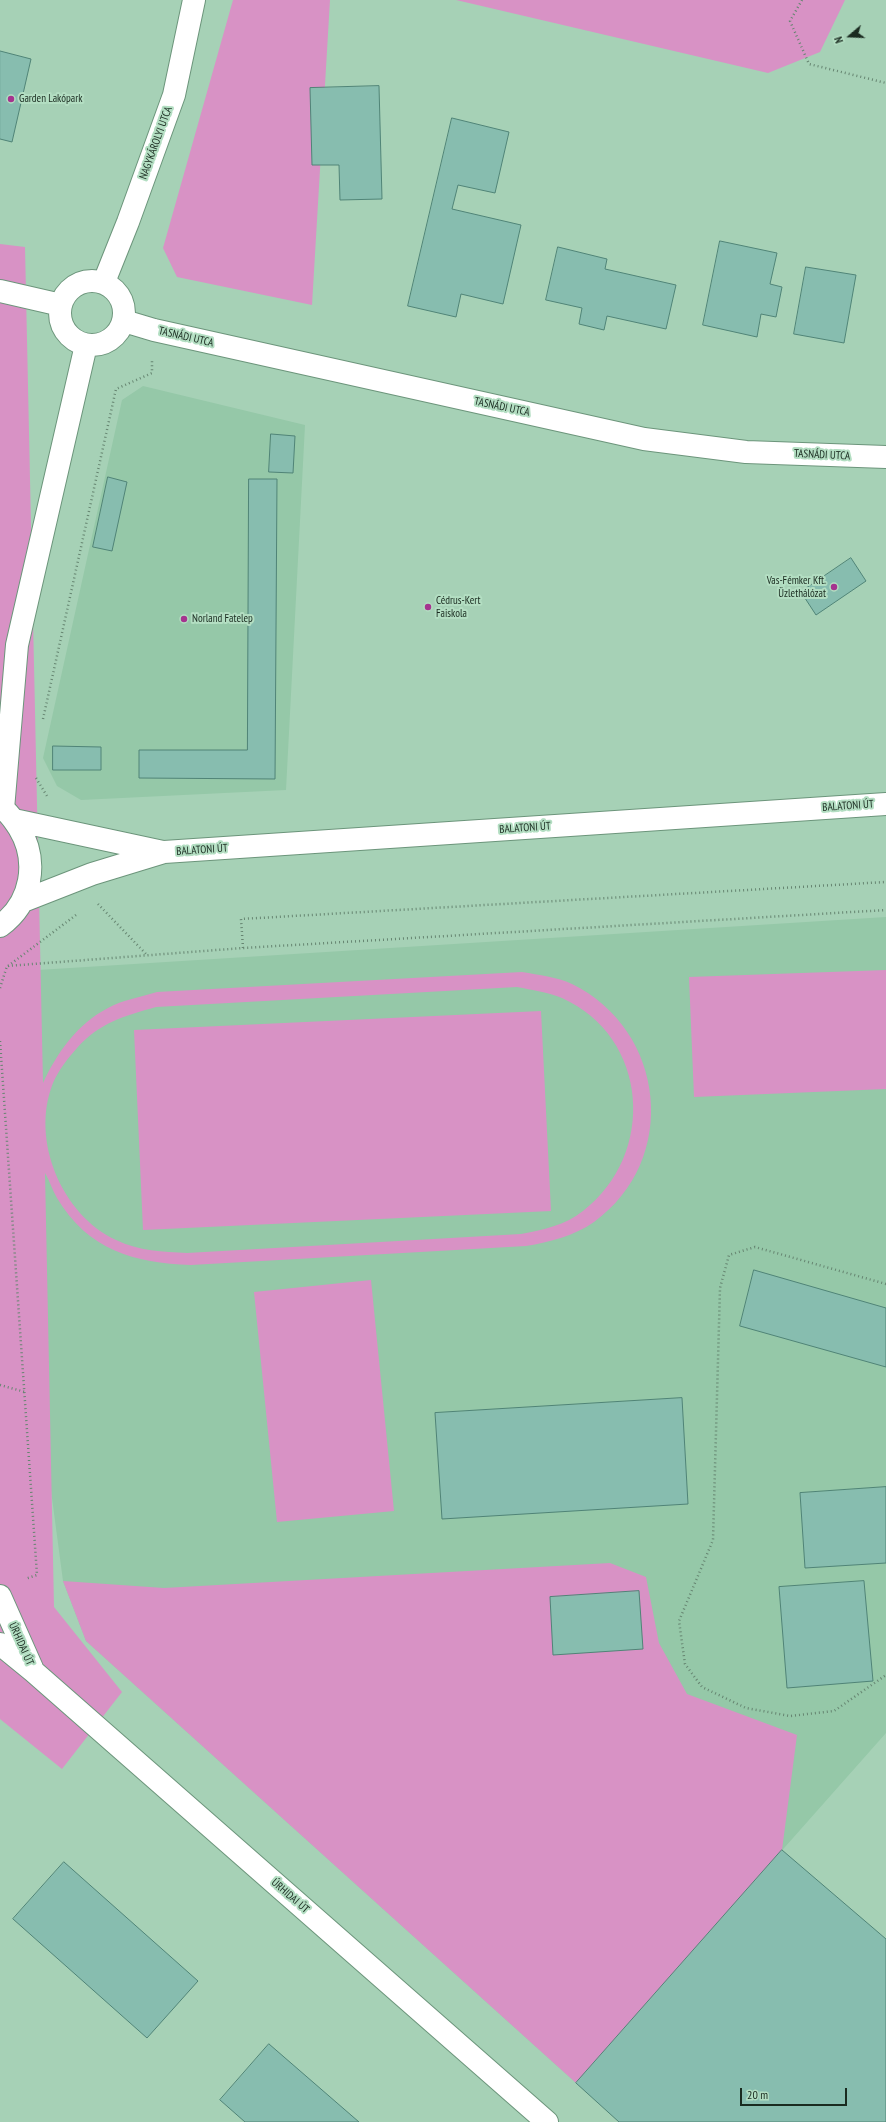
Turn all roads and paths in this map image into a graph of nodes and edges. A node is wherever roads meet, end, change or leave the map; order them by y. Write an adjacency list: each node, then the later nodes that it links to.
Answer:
1 (194, 0): 4 (main road, NAGYKÁROLYI UTCA)
2 (802, 0): 3 (path)
3 (886, 83)
4 (104, 282): 6 (main road); 7 (main road)
5 (0, 291): 6 (main road)
6 (61, 305): 9 (main road)
7 (124, 321): 8 (main road, TASNÁDI UTCA); 9 (main road)
8 (154, 330): 10 (main road, TASNÁDI UTCA); 13 (path)
9 (86, 345): 11 (main road)
10 (886, 457)
11 (17, 645): 12 (main road); 17 (main road)
12 (0, 681)
13 (41, 726)
14 (34, 774): 15 (path)
15 (50, 798)
16 (886, 804): 18 (main road, BALATONI ÚT)
17 (6, 812): 18 (main road, BALATONI ÚT); 22 (main road)
18 (164, 852): 19 (main road, BALATONI ÚT)
19 (92, 874): 21 (path); 22 (main road, BALATONI ÚT)
20 (886, 882): 25 (path)
21 (94, 900): 26 (path); 27 (path)
22 (23, 901): 24 (main road)
23 (886, 910): 25 (path)
24 (0, 926)
25 (243, 948): 26 (path)
26 (147, 955): 27 (path)
27 (7, 966): 28 (path)
28 (0, 988)
29 (0, 1041): 32 (path)
30 (886, 1284): 37 (path)
31 (0, 1385): 32 (path)
32 (25, 1392): 33 (path)
33 (22, 1580)
34 (0, 1596): 36 (main road, ÚRHIDAI ÚT)
35 (0, 1644): 36 (main road, ÚRHIDAI ÚT)
36 (33, 1671): 38 (main road, ÚRHIDAI ÚT)
37 (886, 1675)
38 (547, 2122)

